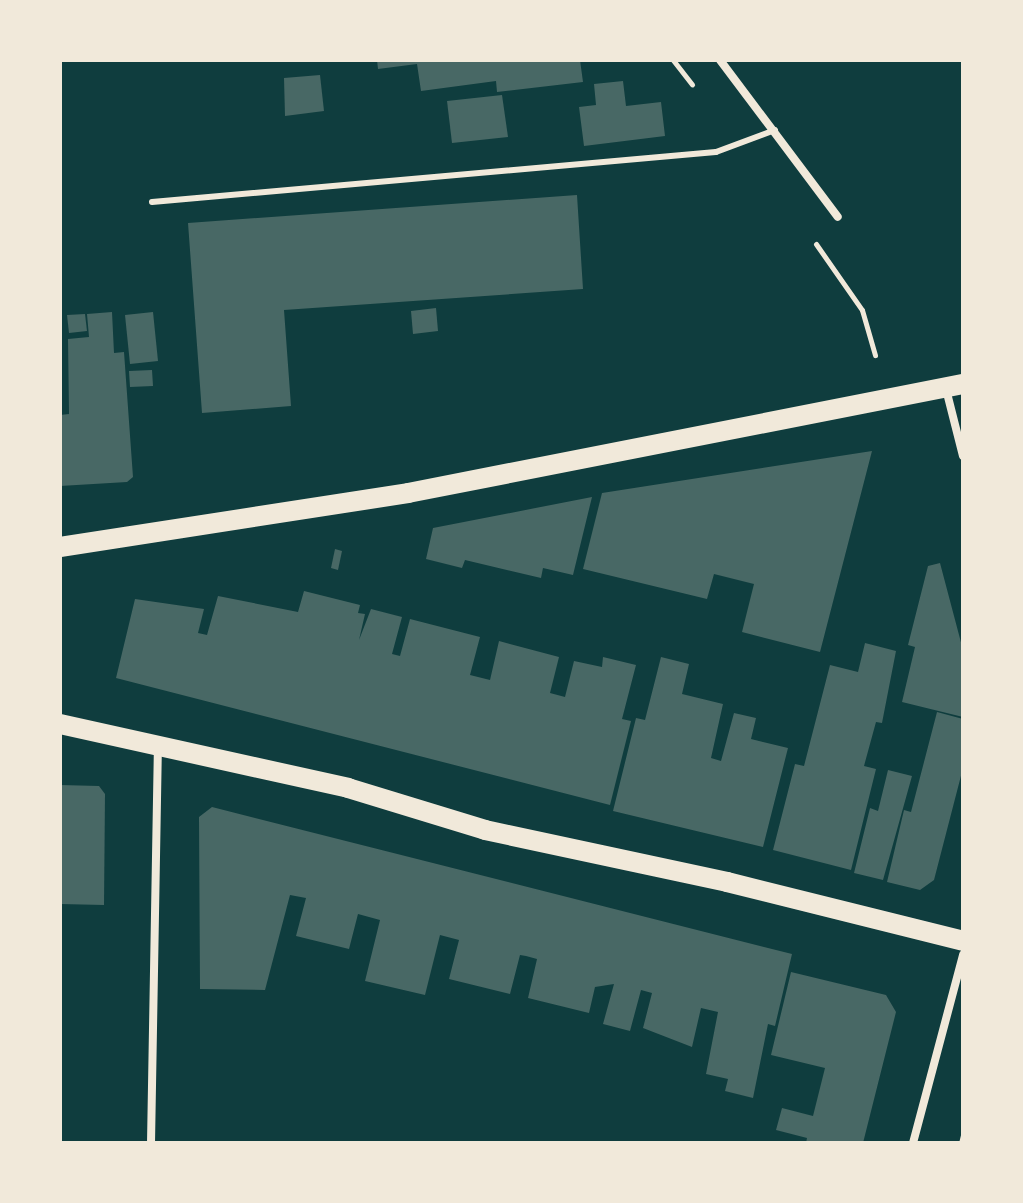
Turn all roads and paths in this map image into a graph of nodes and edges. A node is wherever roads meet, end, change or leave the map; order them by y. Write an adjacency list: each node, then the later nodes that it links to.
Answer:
1 (720, 60): 2 (street)
2 (775, 130): 3 (lane); 4 (street)
3 (152, 202)
4 (838, 217)
5 (954, 386): 6 (street); 7 (main road)
6 (963, 456)
7 (60, 547)
8 (60, 724): 9 (main road)
9 (158, 746): 10 (main road); 13 (street)
10 (963, 941)
11 (963, 955): 14 (street)
12 (963, 1135): 15 (path)
13 (151, 1143)
14 (913, 1143)
15 (961, 1143)

